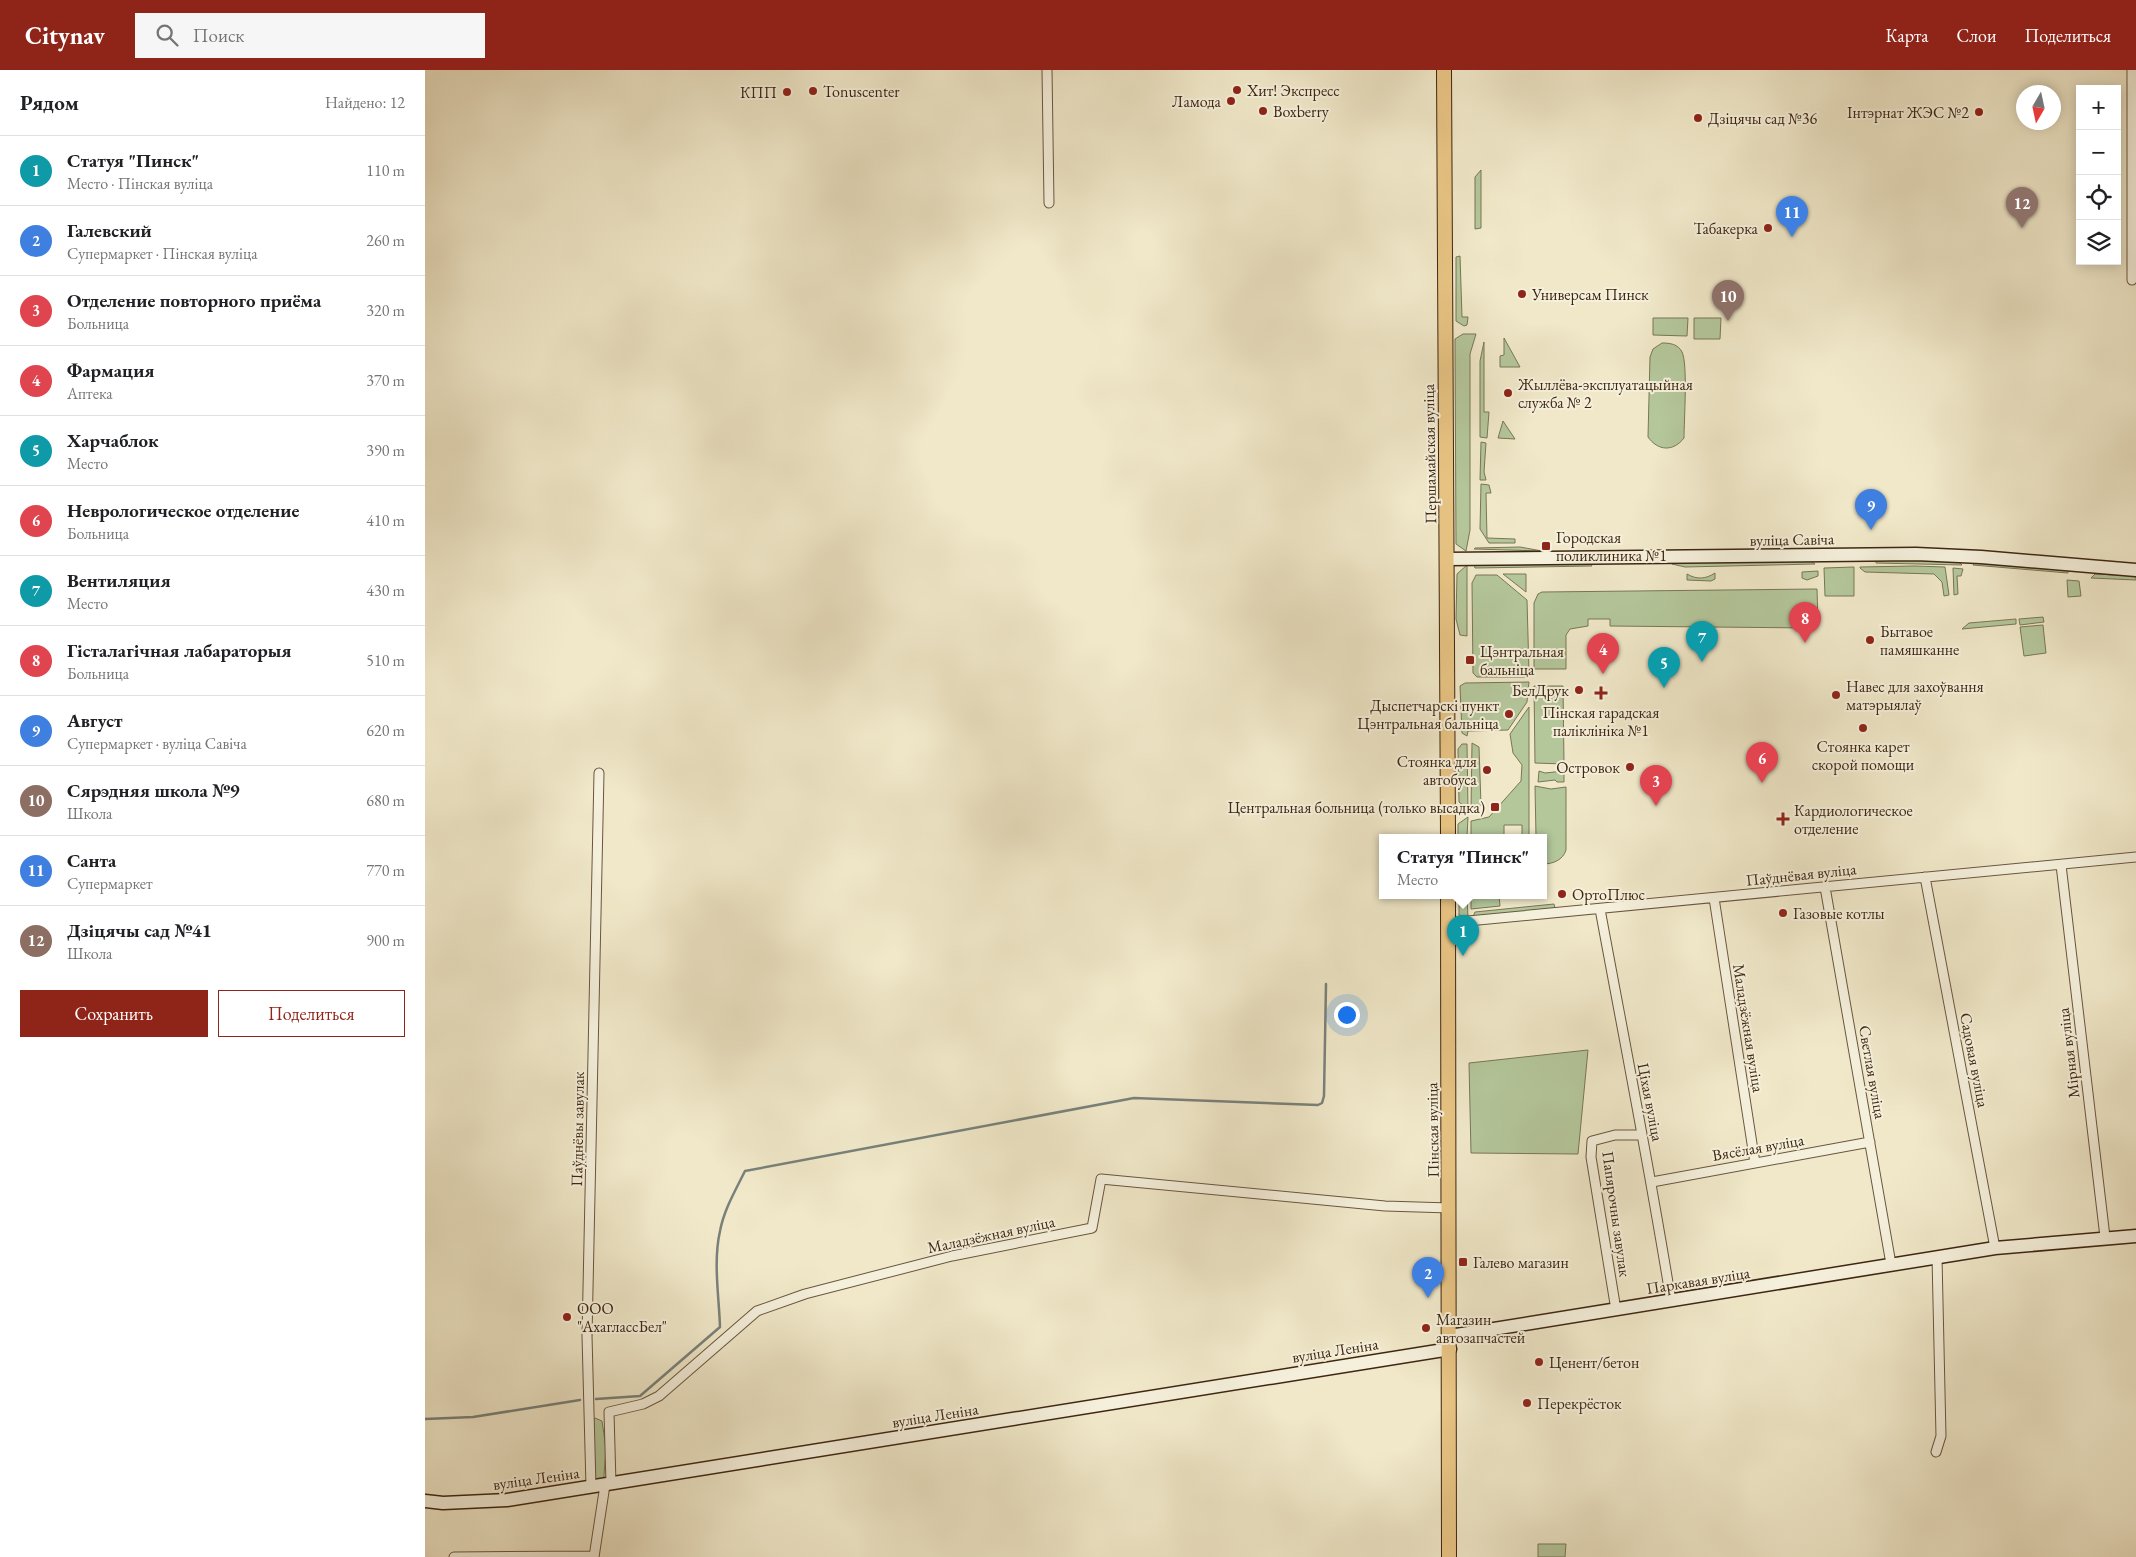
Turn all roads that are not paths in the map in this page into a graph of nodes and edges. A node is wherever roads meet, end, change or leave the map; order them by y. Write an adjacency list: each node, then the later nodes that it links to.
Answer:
1 (1444, 70): 6 (main road, Першамайская вуліца)
2 (2132, 70): 5 (street)
3 (1047, 72): 4 (street)
4 (1049, 203)
5 (2132, 280)
6 (1447, 559): 7 (street, вуліца Савіча); 9 (main road, Першамайская вуліца)
7 (2136, 570)
8 (599, 772): 34 (street, Паўднёвы завулак)
9 (1449, 834)
10 (2136, 857): 11 (street, Паўднёвая вуліца)
11 (2061, 865): 12 (street, Паўднёвая вуліца); 24 (street, Мірная вуліца)
12 (1925, 877): 13 (street, Паўднёвая вуліца); 25 (street, Садовая вуліца)
13 (1825, 887): 14 (street, Паўднёвая вуліца); 19 (street, Светлая вуліца)
14 (1714, 898): 16 (street, Паўднёвая вуліца); 20 (street, Маладзёжная вуліца)
15 (1448, 899): 17 (main road, Пінская вуліца)
16 (1601, 909): 17 (street, Паўднёвая вуліца); 18 (street, Ціхая вуліца)
17 (1447, 923): 22 (main road, Пінская вуліца)
18 (1641, 1135): 21 (street, Ціхая вуліца); 29 (street, Папярочны завулак)
19 (1871, 1142): 20 (street, Вясёлая вуліца); 27 (street, Светлая вуліца)
20 (1755, 1163): 21 (street, Вясёлая вуліца)
21 (1652, 1182): 28 (street, Ціхая вуліца)
22 (1450, 1208): 31 (main road, Пінская вуліца); 33 (street, Маладзёжная вуліца)
23 (2136, 1236): 24 (street, Паркавая вуліца)
24 (2105, 1237): 25 (street, Паркавая вуліца)
25 (1995, 1248): 26 (street, Паркавая вуліца)
26 (1937, 1257): 27 (street, Паркавая вуліца); 32 (street)
27 (1891, 1264): 28 (street, Паркавая вуліца)
28 (1671, 1301): 29 (street, Паркавая вуліца)
29 (1616, 1310): 30 (street, Паркавая вуліца)
30 (1465, 1334): 31 (street, вуліца Леніна)
31 (1450, 1342): 33 (street, вуліца Леніна); 38 (main road, Пінская вуліца)
32 (1936, 1452)
33 (608, 1484): 34 (street, вуліца Леніна); 37 (street)
34 (591, 1486): 35 (street, вуліца Леніна)
35 (425, 1501)
36 (455, 1557): 37 (street)
37 (594, 1557)
38 (1449, 1557)

